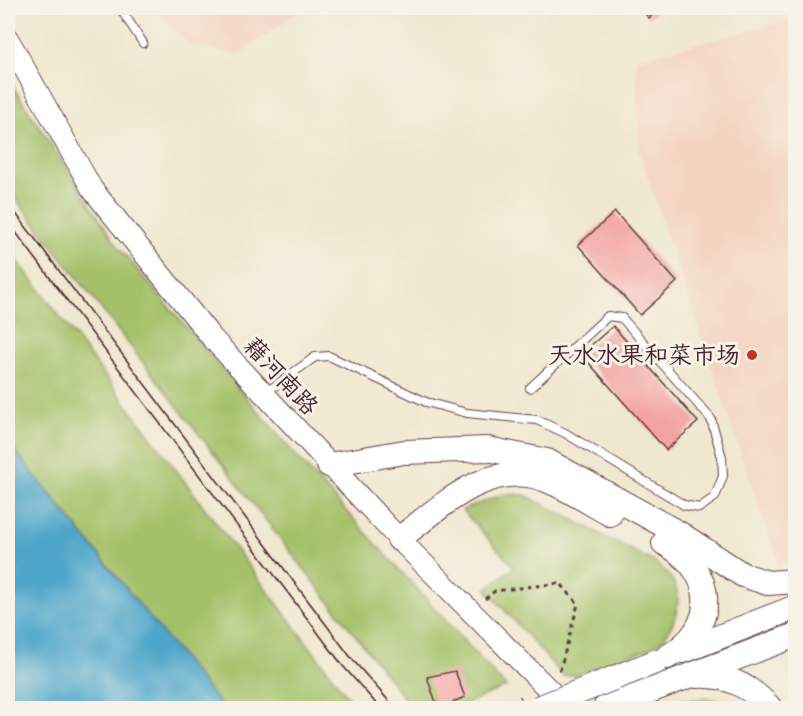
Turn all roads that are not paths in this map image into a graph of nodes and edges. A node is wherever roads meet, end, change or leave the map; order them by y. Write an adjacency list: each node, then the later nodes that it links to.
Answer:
1 (120, 8): 3 (lane)
2 (8, 39): 5 (main road, 藉河南路)
3 (143, 43)
4 (530, 388): 5 (lane)
5 (264, 394): 6 (main road, 藉河南路)
6 (329, 465): 7 (main road, 藉河南路); 8 (highway)
7 (399, 539): 11 (highway); 14 (main road, 藉河南路)
8 (795, 581)
9 (795, 607): 11 (highway)
10 (795, 635): 12 (highway)
11 (661, 659): 13 (highway, bridge)
12 (677, 681): 15 (highway); 16 (highway)
13 (538, 708)
14 (567, 708)
15 (605, 708)
16 (770, 708)

